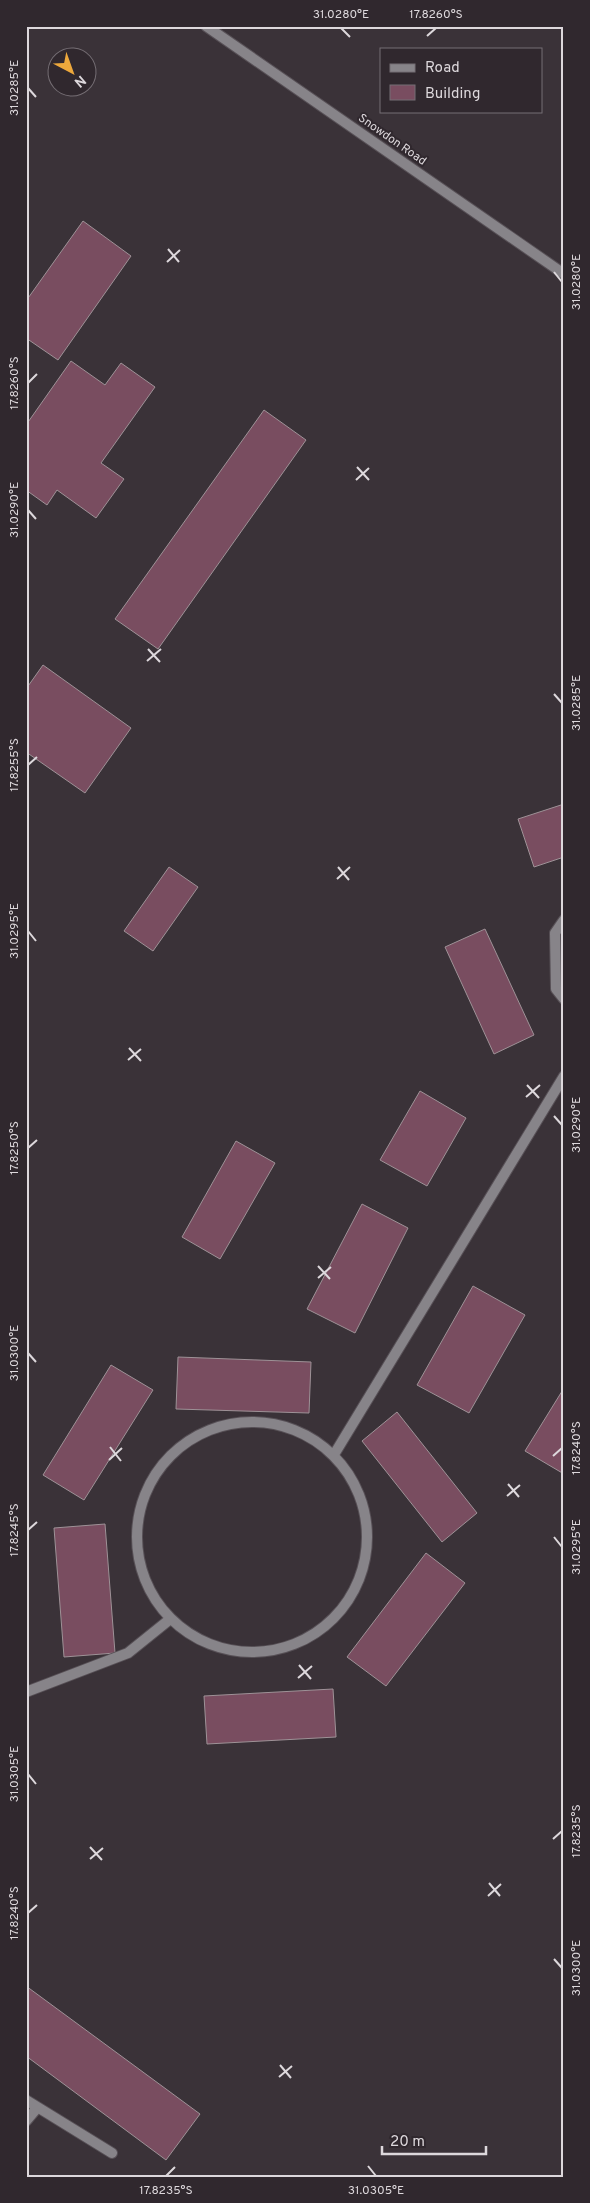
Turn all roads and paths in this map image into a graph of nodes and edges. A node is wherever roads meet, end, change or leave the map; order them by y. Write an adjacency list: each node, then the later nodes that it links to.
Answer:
1 (206, 26): 2 (street, Snowdon Road)
2 (564, 274)
3 (564, 920): 4 (street)
4 (564, 1000)
5 (564, 1076): 6 (street)
6 (336, 1453): 7 (street); 7 (street)
7 (169, 1620): 8 (street)
8 (26, 1692)
9 (26, 2100): 10 (street)
10 (37, 2108): 11 (street); 12 (street)
11 (26, 2121)
12 (112, 2153)

